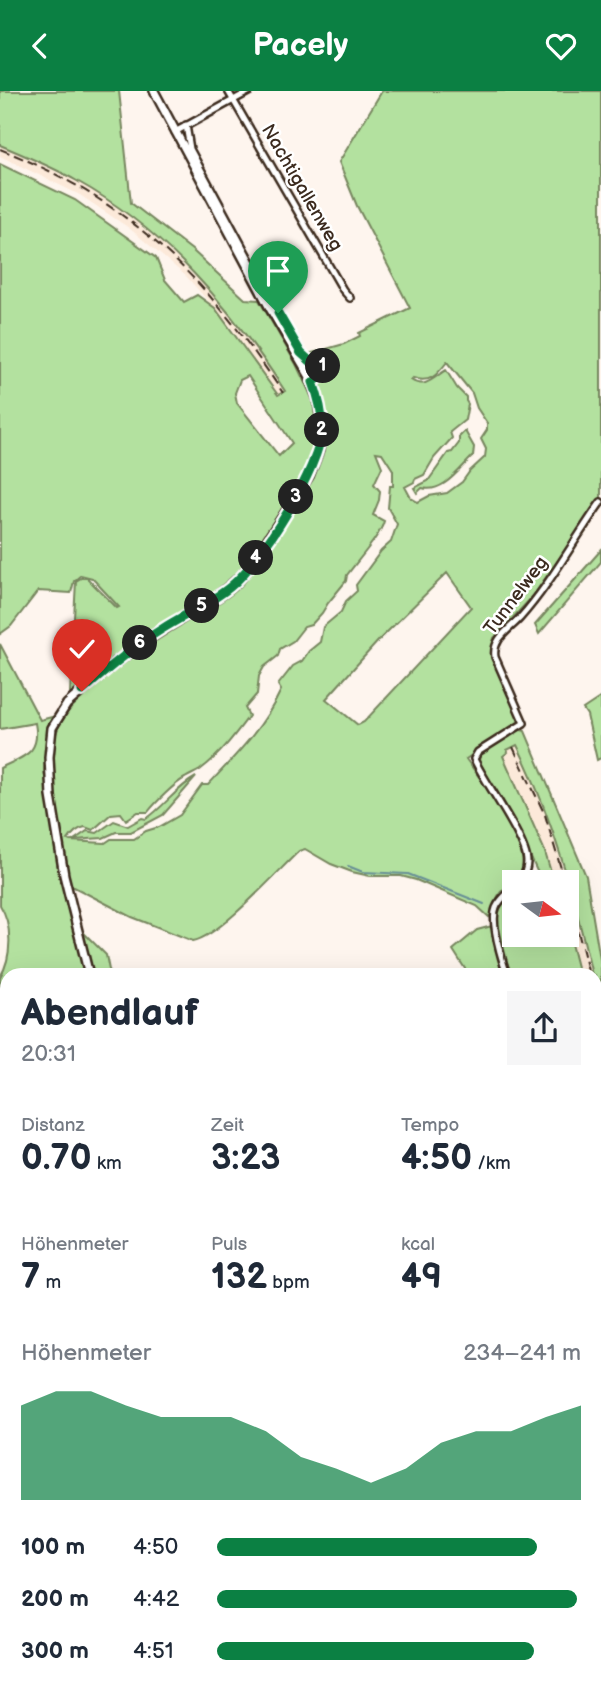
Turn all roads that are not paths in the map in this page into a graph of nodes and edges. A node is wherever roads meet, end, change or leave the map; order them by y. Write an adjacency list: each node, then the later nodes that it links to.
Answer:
1 (154, 91): 6 (main road)
2 (228, 91): 4 (street, Nachtigallenweg)
3 (250, 91): 4 (street)
4 (234, 100): 5 (street); 7 (street, Nachtigallenweg)
5 (186, 125): 6 (street); 8 (street)
6 (175, 132): 8 (main road)
7 (350, 298)
8 (313, 382): 12 (main road)
9 (601, 502): 10 (street, Tunnelweg)
10 (525, 870)
11 (502, 898): 13 (street)
12 (87, 968)
13 (505, 968)

